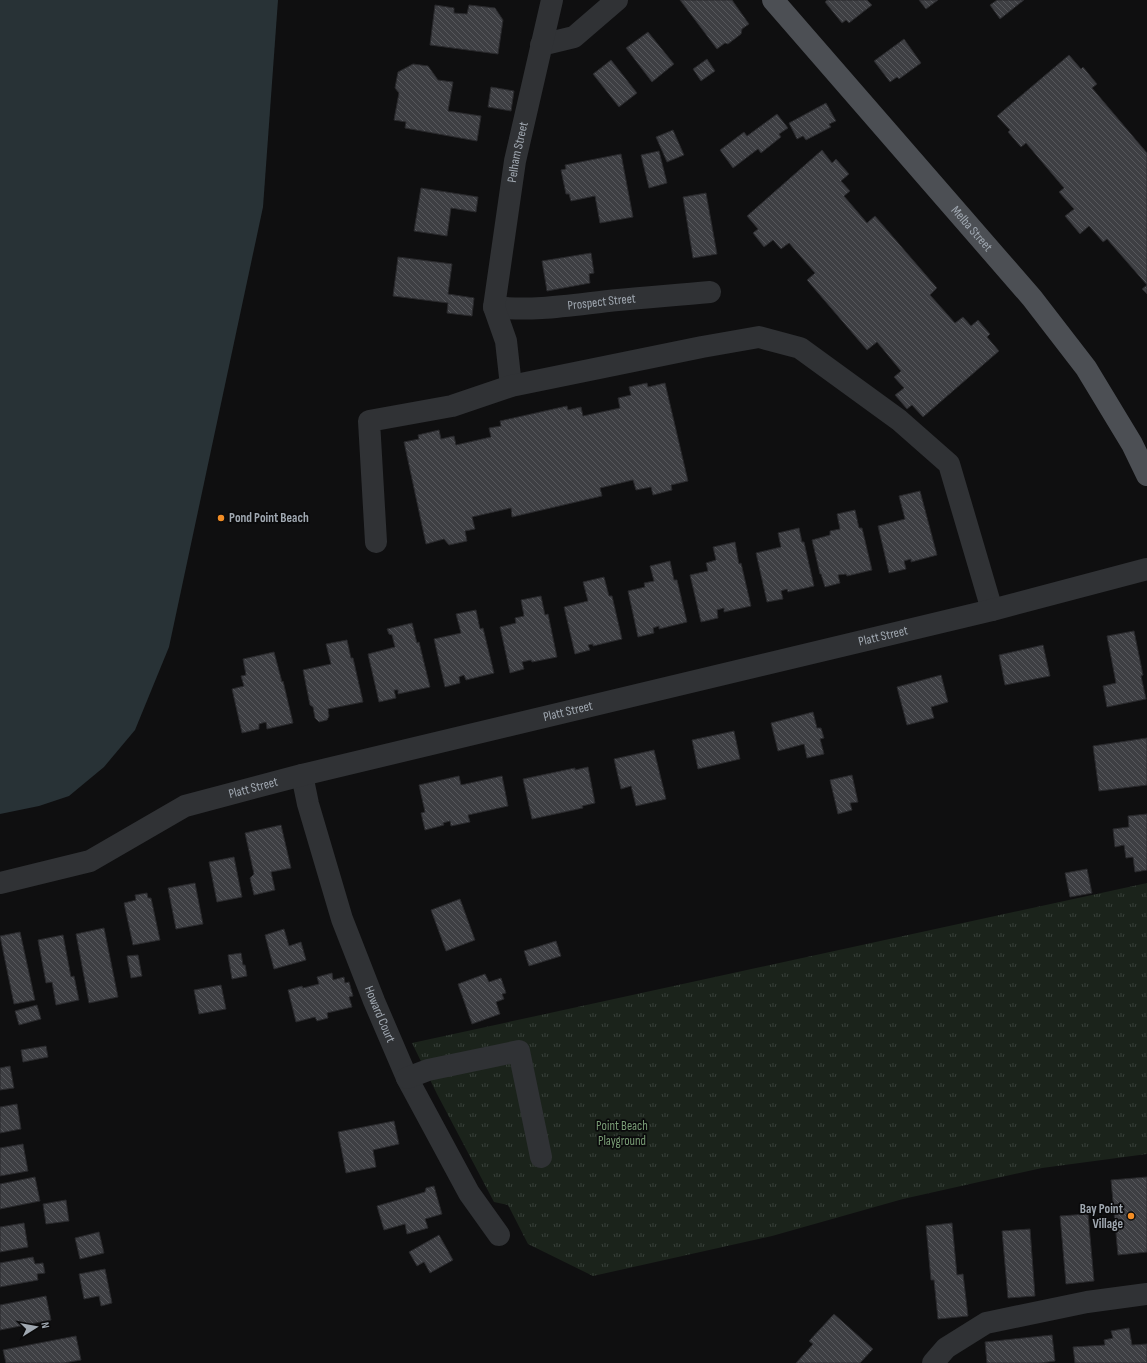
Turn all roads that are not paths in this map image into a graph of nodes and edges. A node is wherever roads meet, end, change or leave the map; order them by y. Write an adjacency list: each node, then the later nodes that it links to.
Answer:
1 (552, 0): 4 (street, Pelham Street)
2 (617, 0): 4 (street)
3 (773, 0): 8 (main road, Melba Street)
4 (541, 45): 6 (street, Pelham Street)
5 (710, 292): 6 (street, Prospect Street)
6 (494, 307): 7 (street)
7 (511, 386): 9 (street); 11 (street)
8 (1147, 474)
9 (376, 542)
10 (1147, 569): 11 (street, Platt Street)
11 (992, 610): 12 (street, Platt Street)
12 (302, 775): 13 (street, Platt Street); 14 (street, Howard Court)
13 (0, 883)
14 (407, 1078): 15 (street); 16 (street, Howard Court)
15 (541, 1156)
16 (500, 1235)
17 (1147, 1294): 18 (street)
18 (933, 1363)

